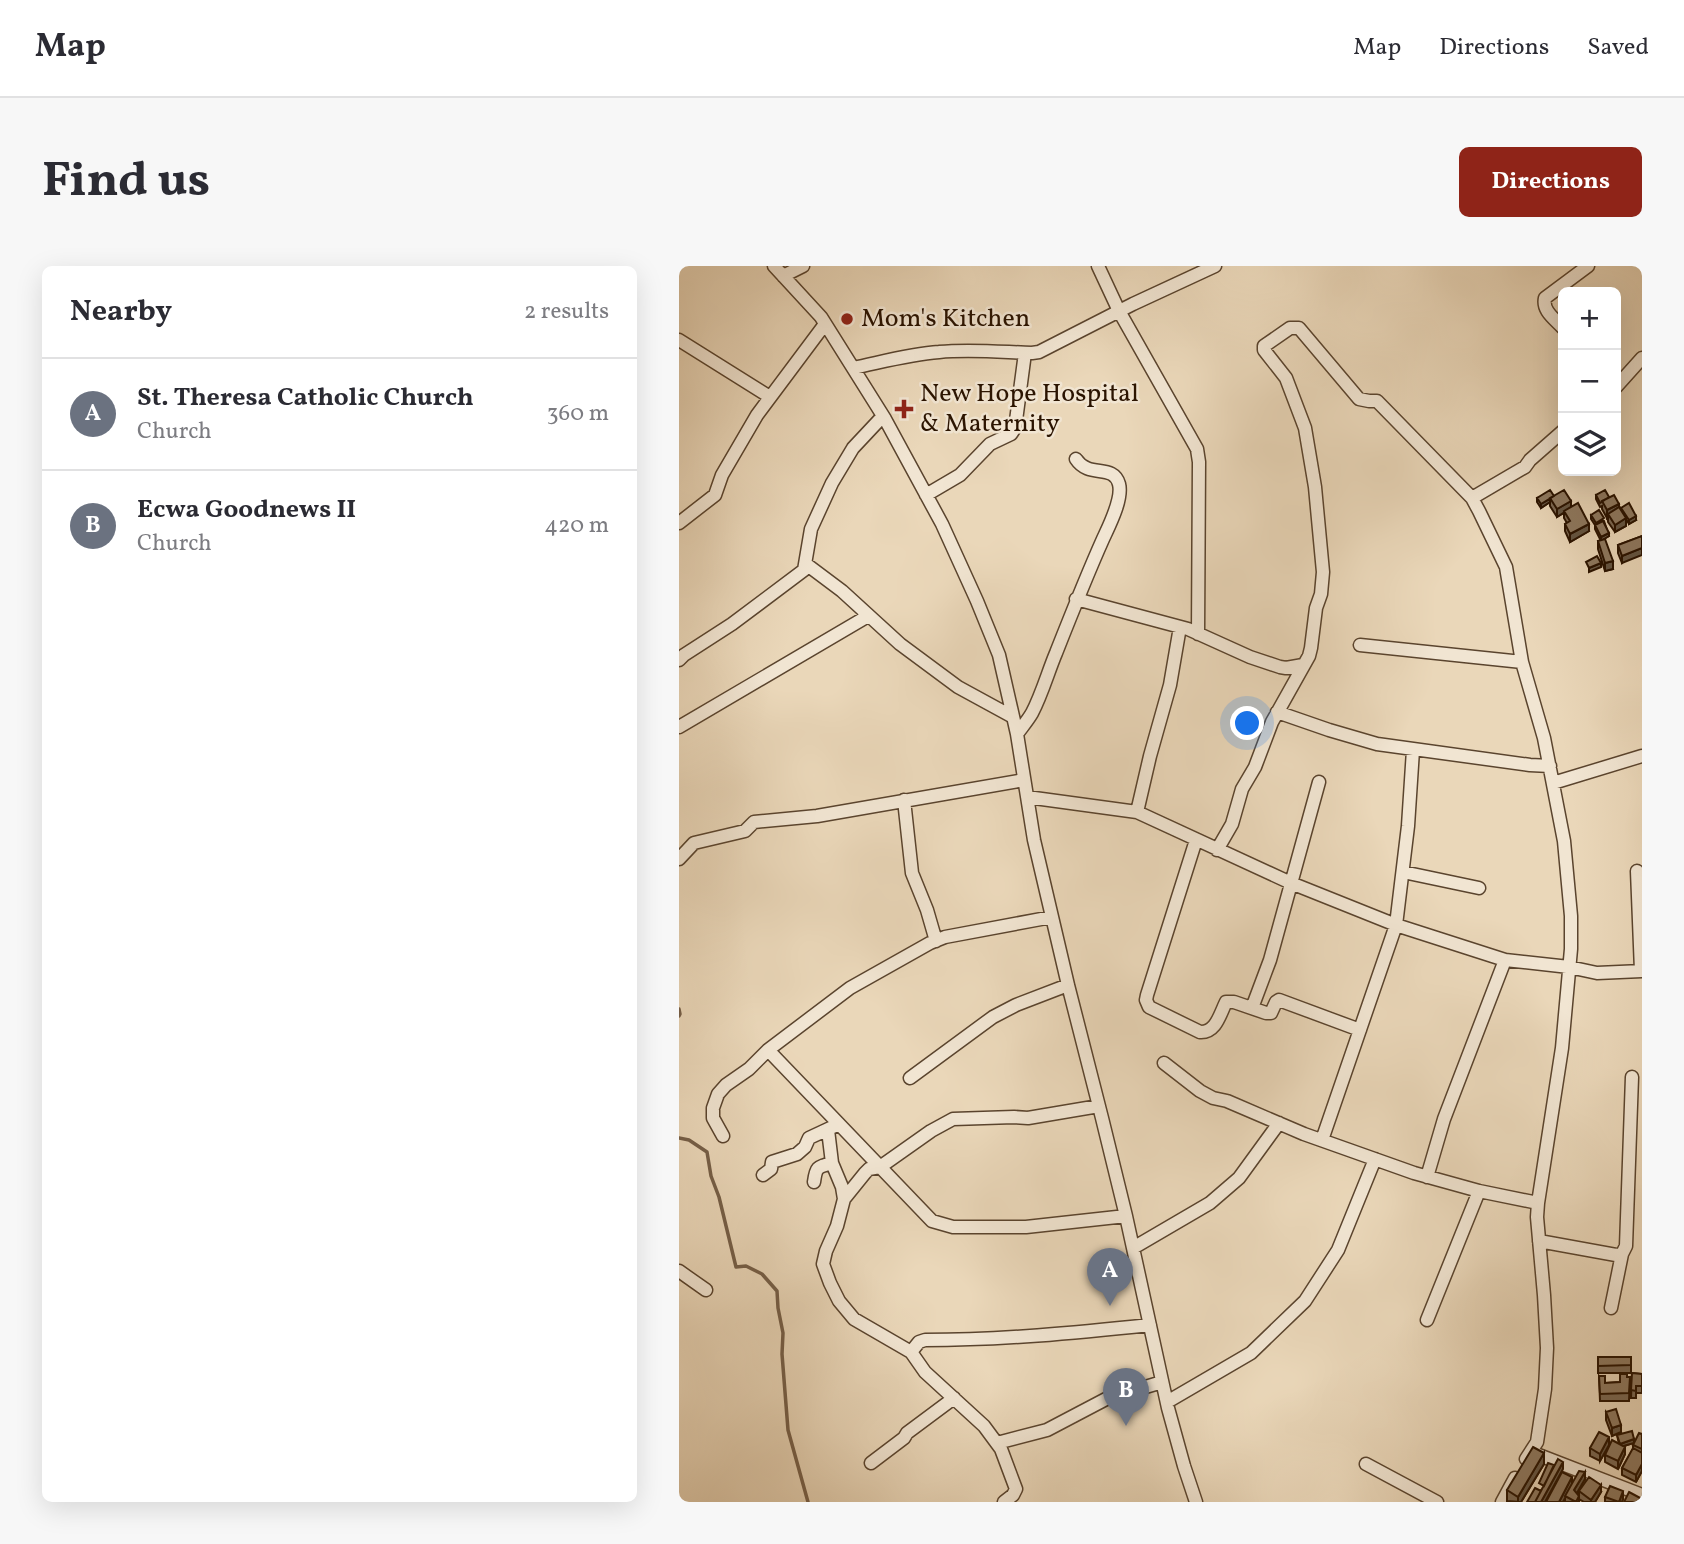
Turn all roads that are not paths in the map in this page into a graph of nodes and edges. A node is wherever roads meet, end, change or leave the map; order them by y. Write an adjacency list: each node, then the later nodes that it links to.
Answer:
1 (774, 266): 6 (street)
2 (803, 266): 6 (street)
3 (1098, 266): 9 (street)
4 (1215, 266): 9 (street)
5 (1588, 266): 7 (street)
6 (783, 276): 11 (street)
7 (1560, 287)
8 (1558, 288): 10 (street)
9 (1119, 311): 13 (street); 28 (street)
10 (1558, 323)
11 (825, 324): 15 (street); 17 (street)
12 (679, 340): 17 (street)
13 (1025, 353): 15 (street); 21 (street)
14 (1642, 358): 16 (street)
15 (853, 368): 18 (street)
16 (1621, 381)
17 (770, 397): 23 (street)
18 (883, 416): 21 (street); 24 (street)
19 (1558, 436): 22 (street)
20 (1076, 458): 25 (street)
21 (926, 495): 34 (street)
22 (1472, 498): 31 (street); 32 (street)
23 (679, 523)
24 (806, 564): 26 (street); 30 (street)
25 (1076, 599): 27 (street); 36 (street)
26 (868, 616): 34 (street); 35 (street)
27 (1180, 627): 28 (street); 45 (street)
28 (1198, 634): 32 (street)
29 (1360, 645): 31 (street)
30 (681, 653)
31 (1522, 662): 39 (street)
32 (1303, 665): 33 (street)
33 (1277, 712): 37 (street); 47 (street)
34 (1013, 717): 36 (street)
35 (679, 727)
36 (1017, 734): 40 (street)
37 (1413, 750): 39 (street); 50 (street)
38 (1642, 756): 42 (street)
39 (1550, 766): 42 (street)
40 (1024, 780): 43 (street); 44 (street)
41 (1319, 782): 51 (street)
42 (1553, 783): 57 (street)
43 (1027, 797): 45 (street); 53 (street)
44 (904, 800): 48 (street); 55 (street)
45 (1137, 812): 46 (street)
46 (1196, 840): 47 (street); 60 (street)
47 (1217, 850): 51 (street)
48 (679, 859)
49 (1637, 871): 58 (street)
50 (1403, 872): 52 (street); 54 (street)
51 (1291, 883): 54 (street); 60 (street)
52 (1479, 888)
53 (1052, 917): 55 (street); 59 (street)
54 (1396, 925): 56 (street); 61 (street)
55 (936, 941): 62 (street)
56 (1505, 960): 57 (street); 75 (street)
57 (1569, 967): 58 (street); 79 (street)
58 (1641, 971)
59 (1068, 985): 65 (street); 66 (street)
60 (1252, 1008): 61 (street)
61 (1360, 1030): 70 (street)
62 (768, 1050): 68 (street); 69 (street)
63 (1164, 1063): 67 (street)
64 (1632, 1077): 83 (street)
65 (909, 1078)
66 (1100, 1106): 73 (street); 80 (street)
67 (1279, 1123): 70 (street); 82 (street)
68 (833, 1127): 72 (street); 73 (street); 74 (street)
69 (723, 1136)
70 (1322, 1140): 71 (street)
71 (1375, 1159): 75 (street); 92 (street)
72 (832, 1163): 76 (street); 78 (street)
73 (880, 1167): 78 (street); 80 (street)
74 (763, 1175)
75 (1427, 1177): 77 (street)
76 (814, 1182)
77 (1479, 1191): 79 (street); 87 (street)
78 (844, 1199): 89 (street)
79 (1538, 1203): 81 (street)
80 (1126, 1216): 82 (street)
81 (1539, 1241): 83 (street); 94 (street)
82 (1133, 1248): 88 (street)
83 (1622, 1254): 86 (street)
84 (679, 1271): 85 (street)
85 (706, 1290)
86 (1611, 1308)
87 (1427, 1320)
88 (1150, 1325): 89 (street); 90 (street)
89 (911, 1352): 91 (street)
90 (1162, 1382): 92 (street); 93 (street)
91 (954, 1398): 93 (street); 95 (street)
92 (1167, 1402): 99 (street)
93 (997, 1443): 98 (street)
94 (1530, 1452): 97 (street); 101 (street)
95 (871, 1463)
96 (1366, 1464): 100 (street)
97 (1642, 1495)
98 (1004, 1502)
99 (1196, 1502)
100 (1437, 1502)
101 (1501, 1502)

